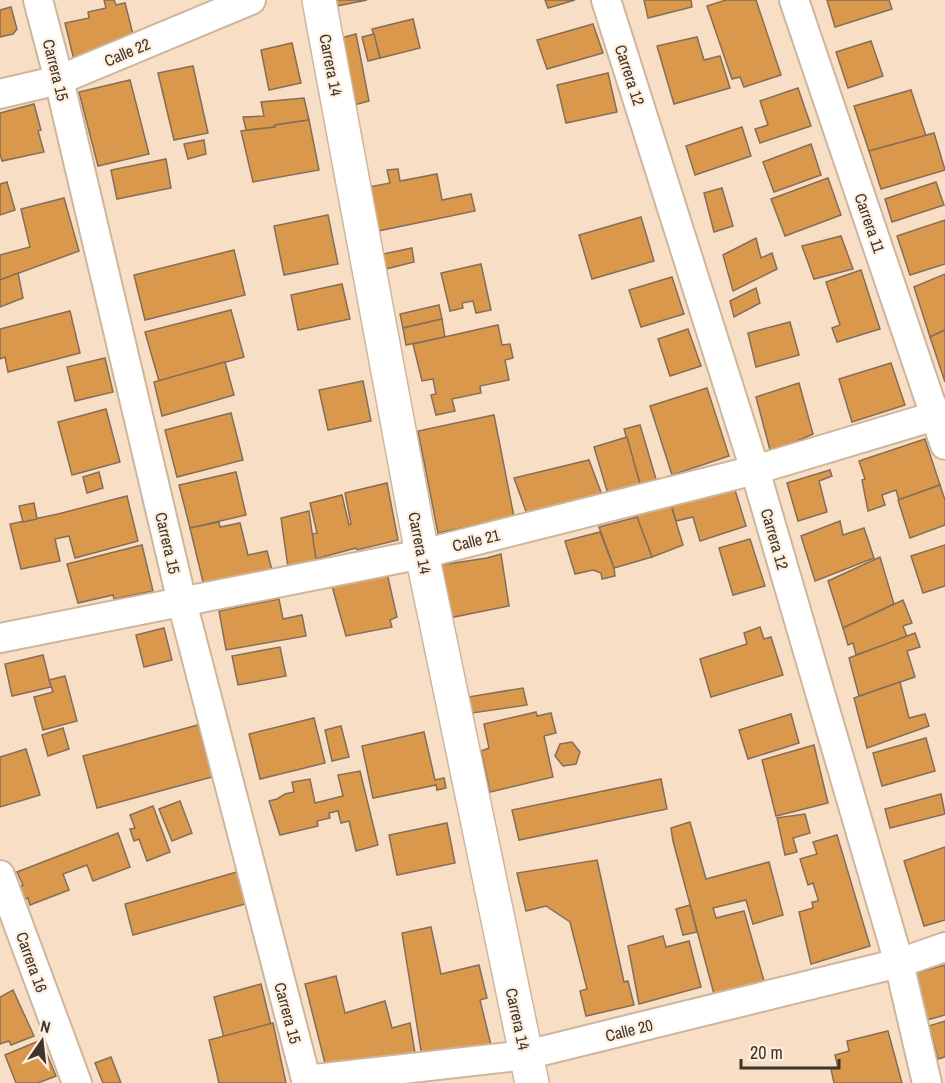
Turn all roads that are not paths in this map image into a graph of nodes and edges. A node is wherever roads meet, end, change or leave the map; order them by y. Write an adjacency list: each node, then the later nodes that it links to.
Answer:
1 (38, 0): 6 (street, Carrera 15)
2 (251, 0): 6 (street, Calle 22)
3 (319, 0): 11 (street, Carrera 14)
4 (606, 0): 10 (street, Carrera 12)
5 (794, 0): 8 (street, Carrera 11)
6 (59, 80): 7 (street, Calle 22); 12 (street, Carrera 15)
7 (0, 94)
8 (940, 414): 9 (street, Carrera 11); 10 (street, Calle 21)
9 (945, 446)
10 (755, 470): 11 (street, Calle 21); 16 (street, Carrera 12)
11 (422, 554): 12 (street, Calle 21); 17 (street, Carrera 14)
12 (182, 602): 13 (street, Calle 21); 18 (street, Carrera 15)
13 (0, 638)
14 (0, 875): 19 (street, Carrera 16)
15 (945, 947): 16 (street, Calle 20)
16 (899, 963): 17 (street, Calle 20); 20 (street, Carrera 12)
17 (529, 1069): 18 (street, Calle 20)
18 (306, 1082)
19 (77, 1083)
20 (927, 1083)

